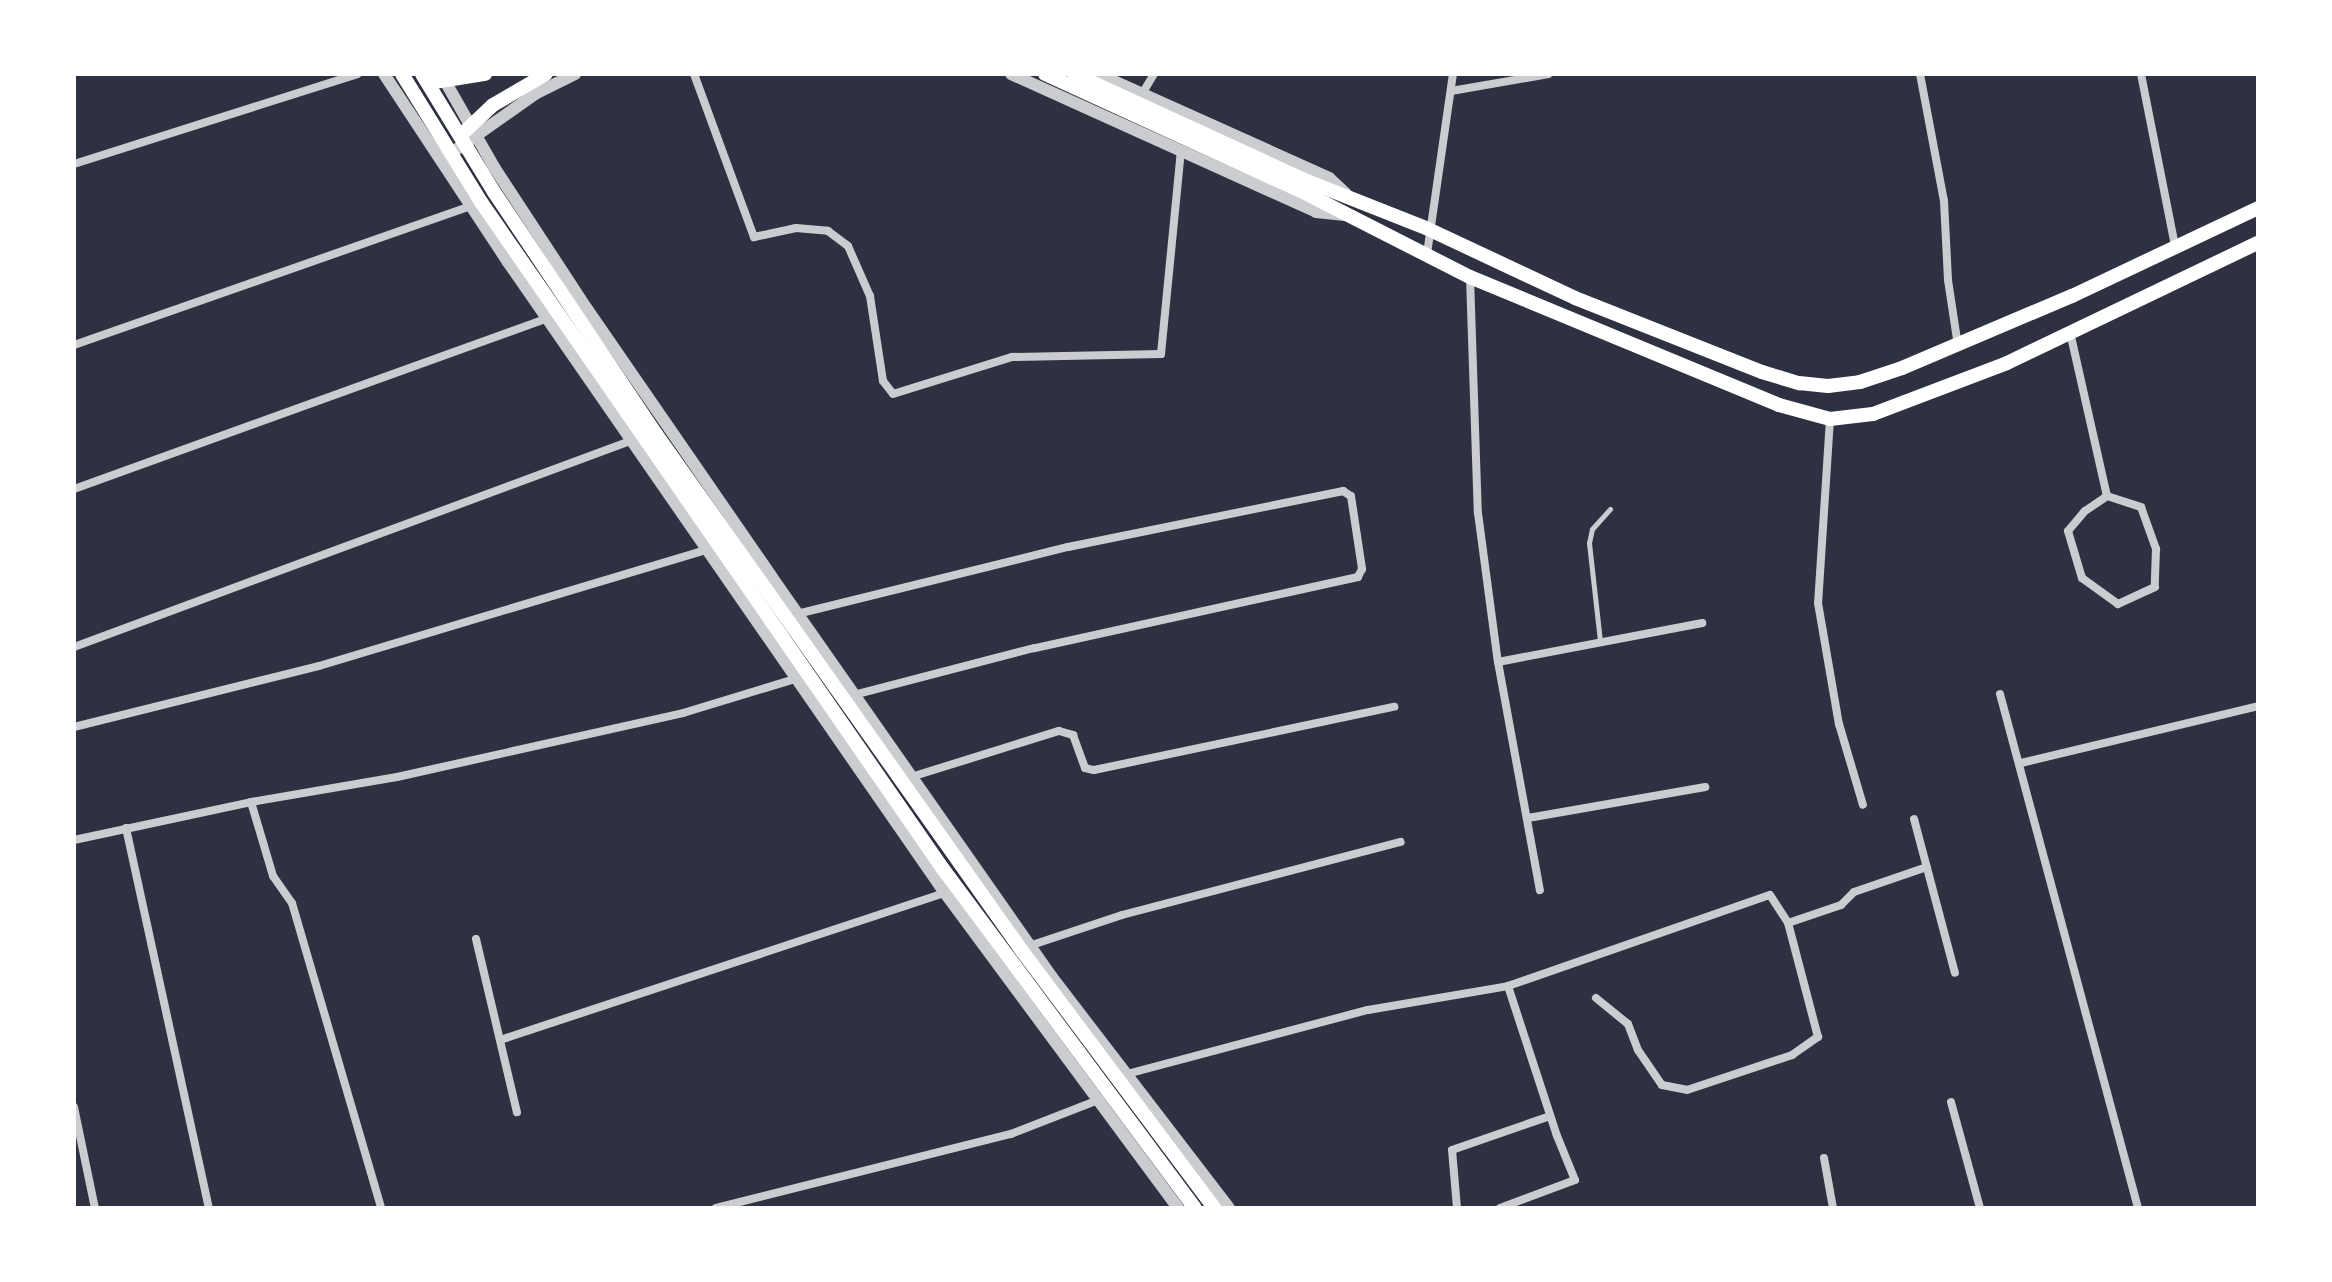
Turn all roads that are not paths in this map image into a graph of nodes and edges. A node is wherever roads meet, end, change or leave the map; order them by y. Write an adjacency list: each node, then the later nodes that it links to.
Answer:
1 (358, 74): 25 (street)
2 (384, 74): 20 (street)
3 (402, 74): 90 (main road)
4 (485, 74): 17 (main road)
5 (546, 74): 22 (main road)
6 (575, 74): 21 (street)
7 (694, 74): 23 (street)
8 (1011, 74): 23 (street)
9 (1045, 74): 26 (main road)
10 (1074, 74): 26 (main road)
11 (1098, 74): 19 (street)
12 (1154, 74): 19 (street)
13 (1453, 74): 18 (street)
14 (1549, 74): 18 (street)
15 (1920, 74): 39 (street)
16 (2141, 74): 33 (street)
17 (430, 76): 20 (street); 21 (street); 22 (main road)
18 (1451, 91): 31 (street)
19 (1142, 94): 27 (street)
20 (401, 96): 24 (street)
21 (476, 135): 24 (street); 46 (street)
22 (460, 136): 91 (main road)
23 (1181, 151): 30 (street)
24 (442, 160): 28 (street)
25 (74, 164)
26 (1304, 186): 27 (main road); 30 (main road)
27 (1351, 199): 31 (main road)
28 (472, 206): 36 (street); 38 (street)
29 (2258, 208): 33 (main road)
30 (1348, 215): 34 (main road)
31 (1428, 229): 34 (street); 39 (main road)
32 (2258, 243): 37 (main road)
33 (2175, 246): 39 (main road)
34 (1427, 254): 35 (main road)
35 (1470, 277): 40 (main road); 50 (street)
36 (548, 318): 41 (street); 42 (street)
37 (2070, 331): 40 (main road); 43 (street)
38 (74, 345)
39 (1958, 346)
40 (1830, 419): 61 (street)
41 (633, 440): 45 (street); 49 (street)
42 (74, 489)
43 (2107, 496): 43 (street)
44 (1610, 509): 48 (lane)
45 (709, 549): 51 (street); 56 (street)
46 (797, 614): 53 (street); 53 (street)
47 (1702, 623): 48 (street)
48 (1600, 642): 50 (street)
49 (74, 647)
50 (1498, 662): 62 (street)
51 (799, 678): 60 (street); 70 (street)
52 (2000, 694): 57 (street)
53 (854, 695): 58 (street)
54 (2258, 706): 57 (street)
55 (1394, 707): 58 (street)
56 (74, 727)
57 (2021, 763): 97 (street)
58 (911, 777): 68 (street)
59 (1705, 787): 62 (street)
60 (251, 802): 64 (street); 87 (street)
61 (1863, 805)
62 (1528, 818): 69 (street)
63 (1914, 819): 67 (street)
64 (126, 828): 65 (street); 86 (street)
65 (74, 840)
66 (1401, 842): 73 (street)
67 (1927, 867): 71 (street); 74 (street)
68 (983, 881): 70 (street); 73 (street)
69 (1540, 890)
70 (945, 893): 77 (street); 79 (street)
71 (1788, 923): 75 (street); 76 (street)
72 (476, 939): 77 (street)
73 (1029, 946): 78 (street)
74 (1955, 973)
75 (1508, 986): 78 (street); 83 (street)
76 (1596, 998)
77 (500, 1040): 82 (street)
78 (1127, 1074): 92 (street)
79 (1098, 1100): 88 (street); 89 (street)
80 (1951, 1102): 96 (street)
81 (74, 1107): 85 (street)
82 (517, 1112)
83 (1550, 1116): 93 (street); 94 (street)
84 (1824, 1158): 95 (street)
85 (95, 1208)
86 (209, 1208)
87 (381, 1208)
88 (716, 1208)
89 (1178, 1208)
90 (1195, 1208)
91 (1214, 1208)
92 (1229, 1208)
93 (1457, 1208)
94 (1500, 1208)
95 (1833, 1208)
96 (1980, 1208)
97 (2138, 1208)

